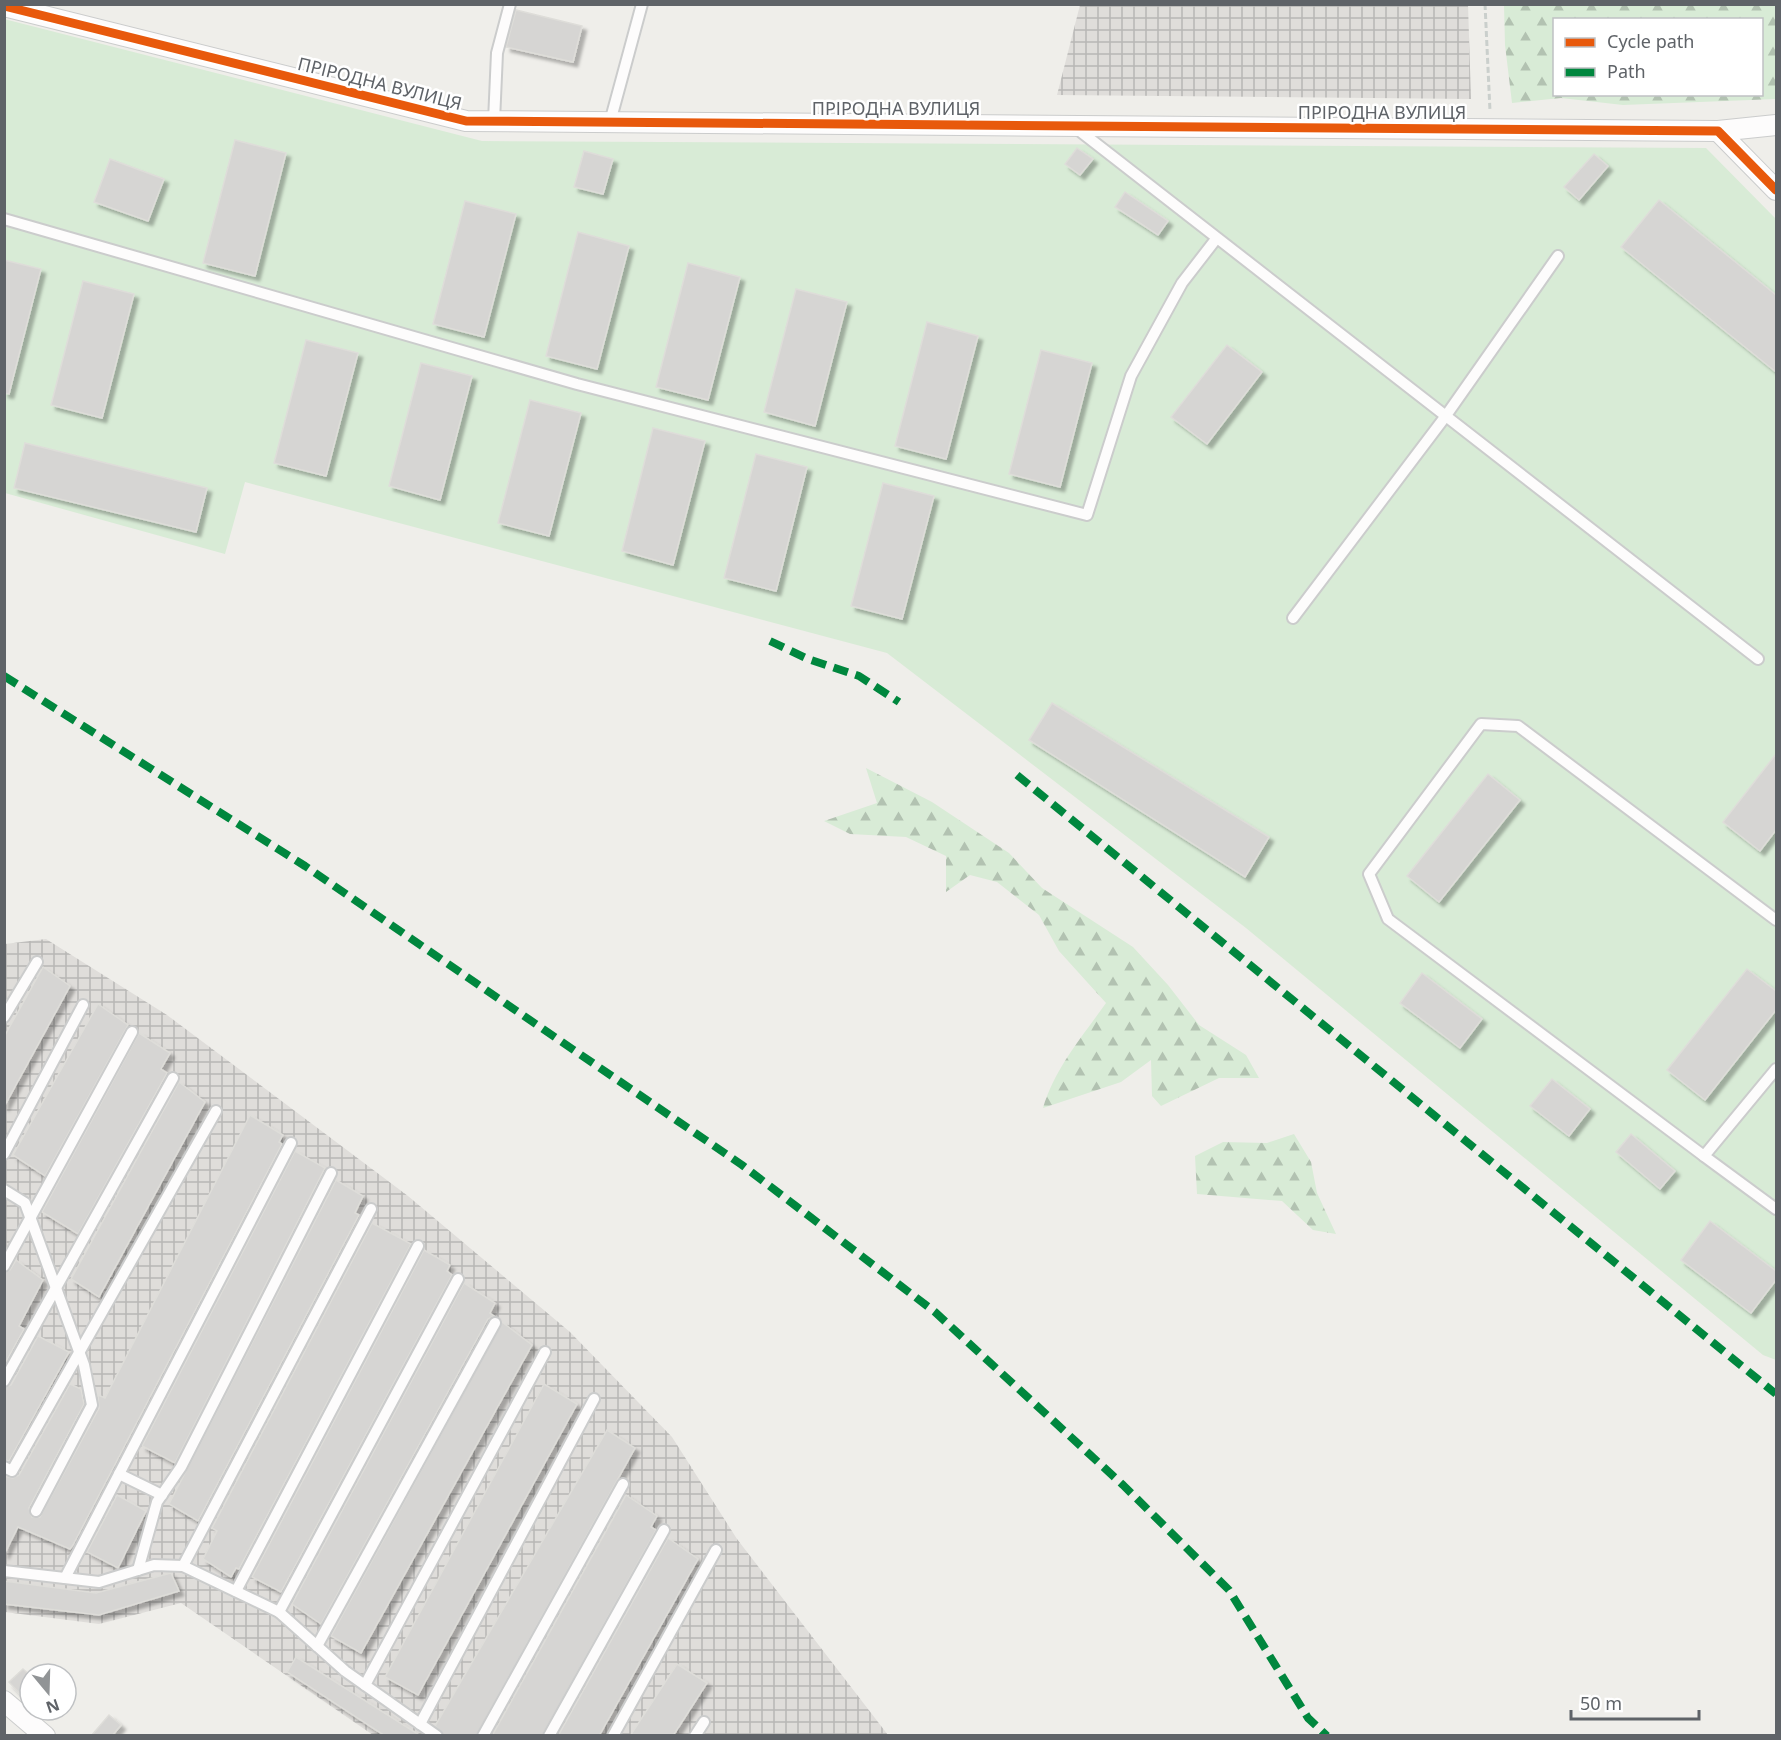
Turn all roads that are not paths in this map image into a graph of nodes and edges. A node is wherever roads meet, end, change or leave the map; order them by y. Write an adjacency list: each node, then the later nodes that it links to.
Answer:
1 (510, 4): 4 (lane)
2 (642, 4): 5 (lane)
3 (4, 6): 4 (street, ПРІРОДНА ВУЛИЦЯ)
4 (494, 121): 5 (street, ПРІРОДНА ВУЛИЦЯ)
5 (610, 122): 7 (street, ПРІРОДНА ВУЛИЦЯ)
6 (1776, 125): 8 (street, ПРІРОДНА ВУЛИЦЯ)
7 (1074, 126): 8 (street, ПРІРОДНА ВУЛИЦЯ); 11 (lane)
8 (1718, 131): 9 (street)
9 (1776, 190)
10 (4, 219): 11 (lane)
11 (1216, 239): 13 (lane)
12 (1558, 256): 13 (lane)
13 (1445, 417): 14 (lane); 15 (lane)
14 (1293, 618)
15 (1758, 659)
16 (1776, 920): 26 (lane)
17 (37, 962): 19 (lane)
18 (83, 1005): 25 (lane)
19 (4, 1017)
20 (132, 1032): 31 (lane)
21 (1776, 1069): 26 (lane)
22 (173, 1078): 35 (lane)
23 (216, 1111): 38 (lane)
24 (291, 1143): 42 (lane)
25 (4, 1154)
26 (1704, 1156): 30 (lane)
27 (331, 1173): 44 (lane)
28 (4, 1190): 31 (lane)
29 (371, 1209): 48 (lane)
30 (1776, 1209)
31 (31, 1218): 33 (lane); 35 (lane)
32 (418, 1246): 52 (lane)
33 (4, 1266)
34 (458, 1279): 53 (lane)
35 (56, 1288): 38 (lane); 39 (lane)
36 (495, 1323): 54 (lane)
37 (545, 1352): 55 (lane)
38 (80, 1354): 41 (lane); 45 (lane)
39 (4, 1381)
40 (594, 1399): 58 (lane)
41 (4, 1467)
42 (119, 1474): 44 (lane); 51 (lane)
43 (623, 1484): 61 (lane)
44 (162, 1495): 49 (lane)
45 (36, 1511)
46 (664, 1530): 62 (lane)
47 (716, 1550): 63 (lane)
48 (183, 1566): 49 (lane); 52 (lane)
49 (138, 1570): 51 (lane)
50 (4, 1571): 51 (lane)
51 (64, 1578)
52 (236, 1592): 53 (lane)
53 (279, 1612): 54 (lane)
54 (316, 1646): 55 (lane)
55 (366, 1685): 58 (lane)
56 (4, 1701): 59 (street)
57 (704, 1722): 64 (lane)
58 (420, 1724): 60 (lane)
59 (45, 1736)
60 (437, 1736)
61 (483, 1736)
62 (549, 1736)
63 (613, 1736)
64 (694, 1736)

